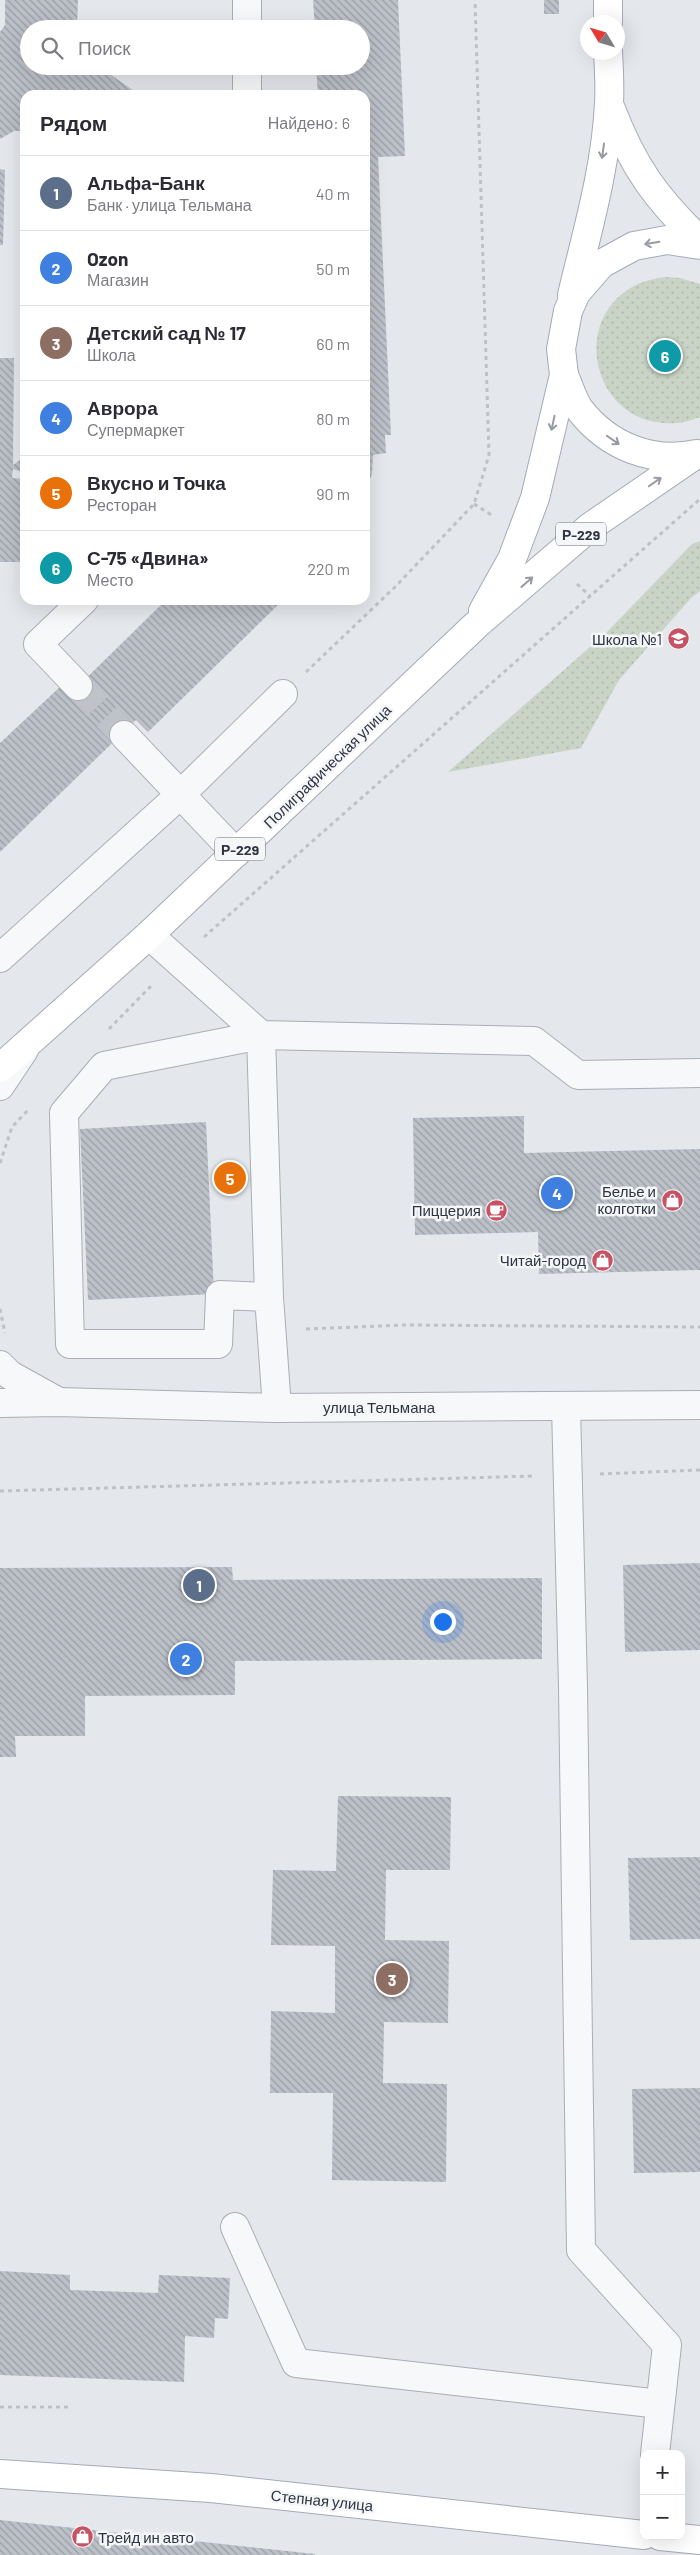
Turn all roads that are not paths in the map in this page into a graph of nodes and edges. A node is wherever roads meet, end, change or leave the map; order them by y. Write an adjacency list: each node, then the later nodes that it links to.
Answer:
1 (247, 0): 4 (street)
2 (608, 0): 3 (main road)
3 (608, 15)
4 (247, 20)
5 (608, 60): 8 (main road, Полиграфическая улица / Р-229)
6 (247, 75): 7 (street)
7 (248, 90)
8 (609, 103): 9 (main road, Полиграфическая улица / Р-229); 11 (main road, Полиграфическая улица / Р-229, one-way to 11)
9 (700, 241)
10 (700, 245): 11 (main road, Полиграфическая улица / Р-229, one-way to 11)
11 (568, 311): 12 (main road, Полиграфическая улица / Р-229)
12 (564, 375): 13 (main road, Полиграфическая улица / Р-229, one-way to 13); 15 (main road, Полиграфическая улица / Р-229, one-way to 15)
13 (697, 454): 15 (main road, Полиграфическая улица / Р-229, one-way to 13)
14 (79, 605): 16 (street)
15 (476, 625): 20 (main road, Полиграфическая улица / Р-229)
16 (78, 686)
17 (283, 694): 19 (street)
18 (124, 734): 19 (street)
19 (181, 794): 20 (street); 22 (street)
20 (236, 853): 21 (main road, Полиграфическая улица / Р-229)
21 (149, 935): 23 (street); 24 (main road, Полиграфическая улица / Р-229)
22 (0, 958)
23 (261, 1035): 26 (street); 28 (street); 28 (street)
24 (30, 1041): 25 (main road, Полиграфическая улица / Р-229); 27 (street)
25 (0, 1068)
26 (700, 1073)
27 (0, 1086)
28 (269, 1296): 34 (street)
29 (0, 1365): 30 (street, улица Тельмана)
30 (58, 1402): 31 (street, улица Тельмана); 34 (street, улица Тельмана)
31 (0, 1403)
32 (700, 1405): 33 (street, улица Тельмана)
33 (566, 1406): 34 (street, улица Тельмана); 36 (street)
34 (278, 1408)
35 (235, 2227): 36 (street)
36 (660, 2404): 37 (street)
37 (654, 2450)
38 (0, 2474): 39 (main road, Степная улица)
39 (640, 2534)
40 (685, 2538): 41 (main road)
41 (700, 2540)

